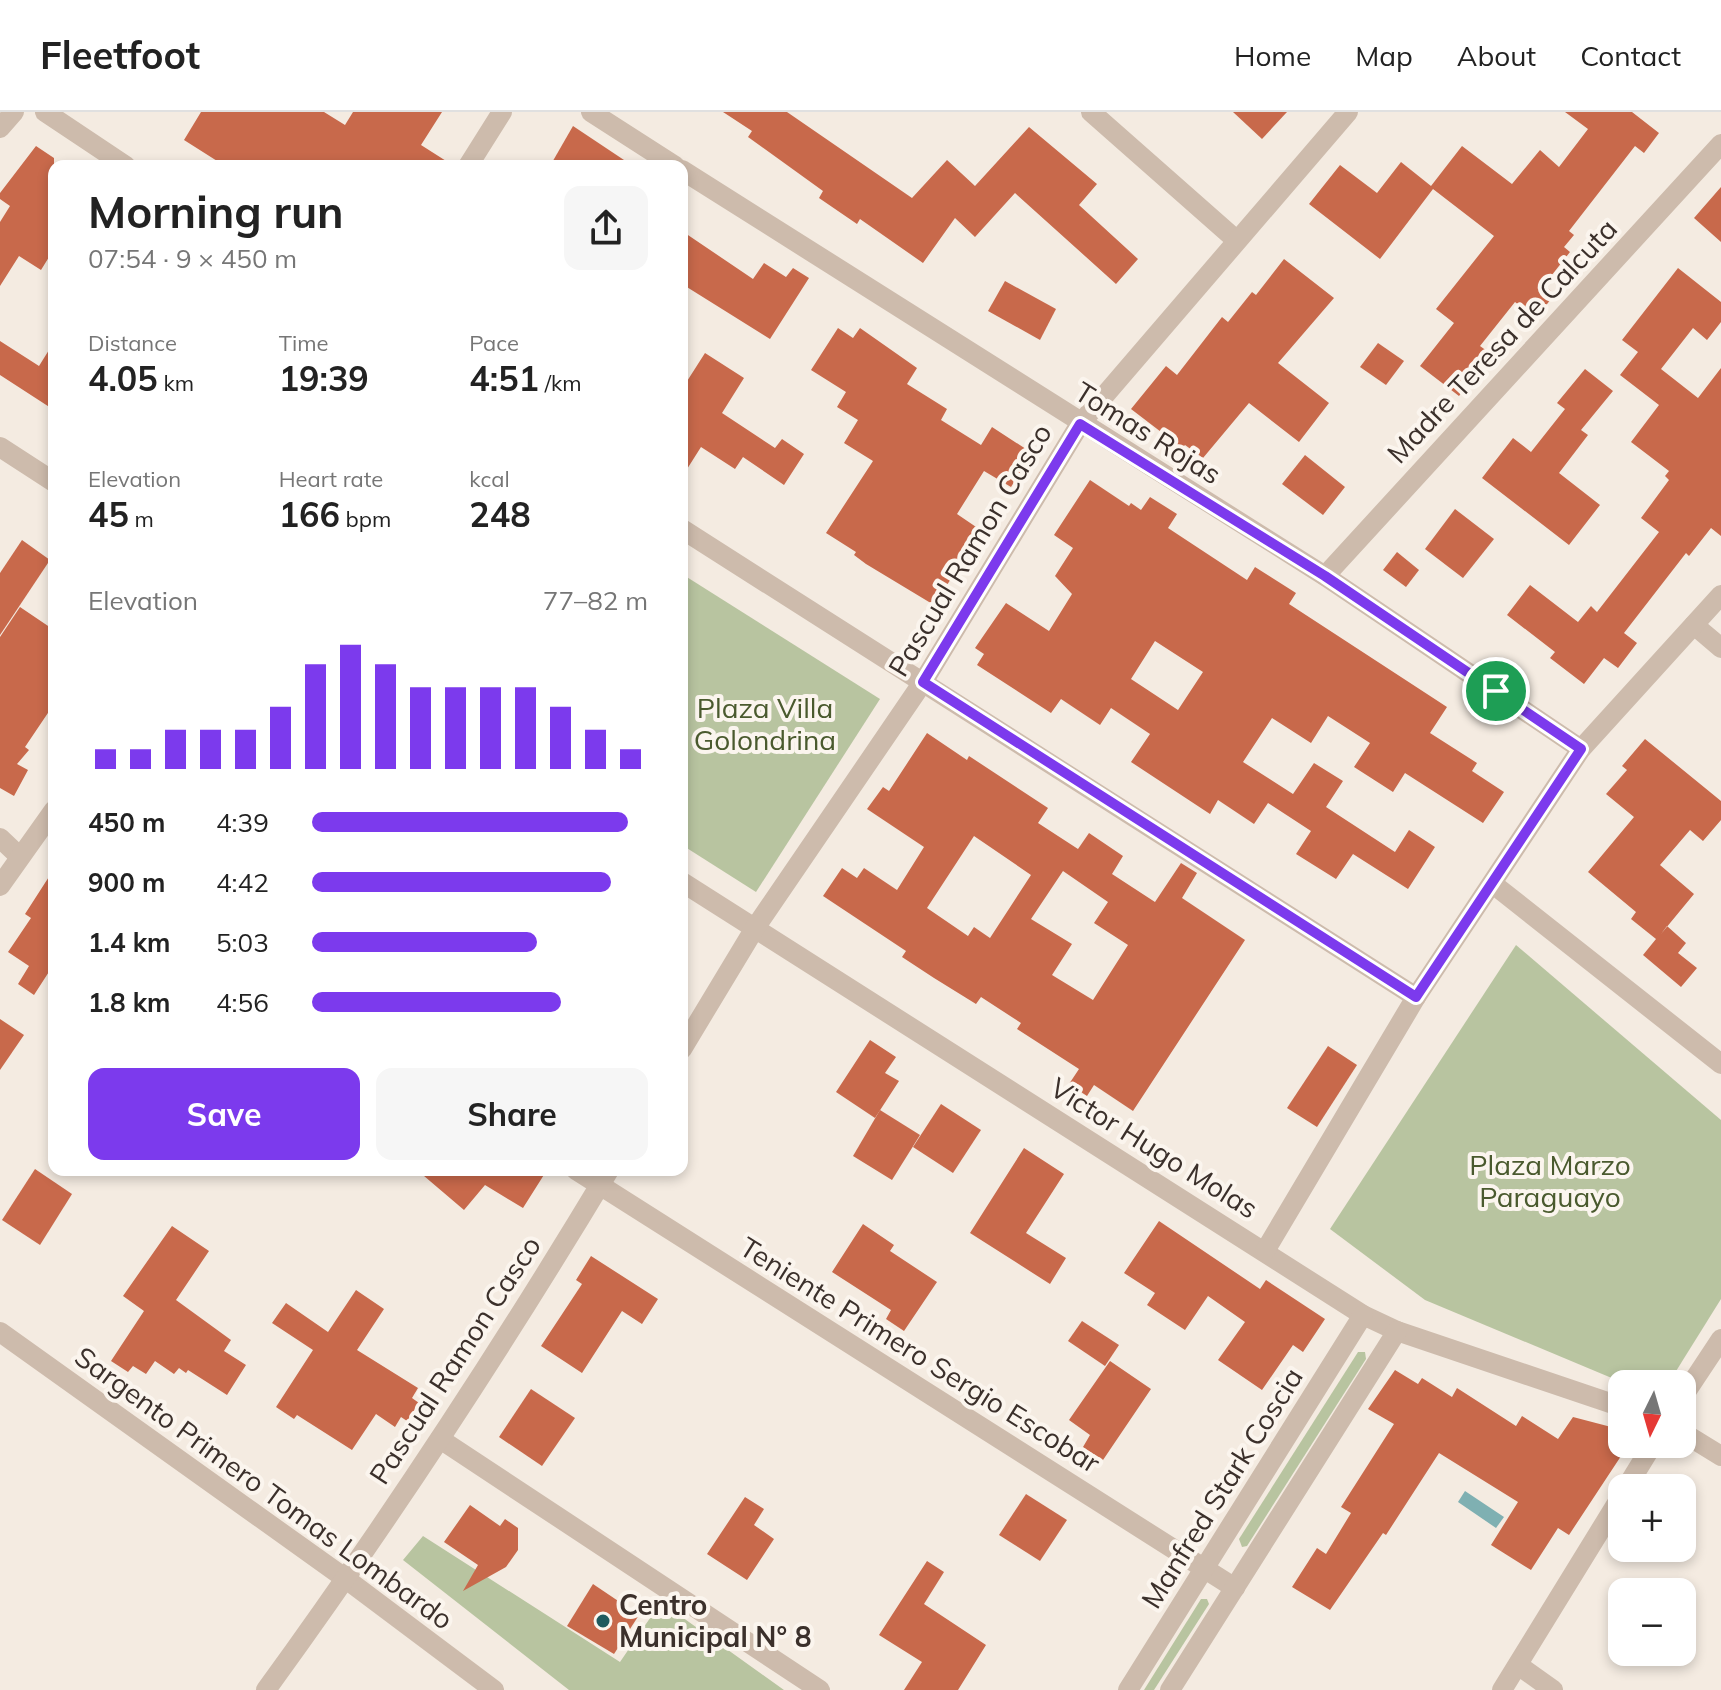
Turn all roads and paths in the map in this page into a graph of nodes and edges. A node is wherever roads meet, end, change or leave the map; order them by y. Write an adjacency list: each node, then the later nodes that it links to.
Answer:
1 (14, 112): 7 (street)
2 (45, 112): 9 (street)
3 (502, 112): 10 (street)
4 (591, 112): 11 (street)
5 (1091, 112): 13 (street)
6 (1348, 112): 13 (street, Pascual Ramon Casco)
7 (0, 128)
8 (1721, 144): 18 (street, Madre Teresa de Calcuta)
9 (117, 160)
10 (472, 160)
11 (666, 160)
12 (688, 174): 14 (street, Tomas Rojas)
13 (1235, 239): 14 (street, Pascual Ramon Casco)
14 (1080, 424): 18 (street, Tomas Rojas); 22 (street, Pascual Ramon Casco)
15 (0, 447): 16 (street)
16 (48, 478)
17 (688, 533): 22 (street)
18 (1325, 576): 23 (street, Tomas Rojas)
19 (1721, 595): 20 (street)
20 (1694, 625): 21 (street); 23 (street)
21 (1721, 648)
22 (923, 682): 30 (street, Pascual Ramon Casco); 31 (street)
23 (1581, 749): 27 (street)
24 (48, 826): 26 (street)
25 (0, 838): 26 (street)
26 (19, 856): 28 (street)
27 (1493, 884): 31 (street); 33 (street)
28 (0, 886)
29 (688, 886): 30 (street, Victor Hugo Molas)
30 (755, 928): 32 (street, Pascual Ramon Casco); 35 (street, Victor Hugo Molas)
31 (1416, 997): 35 (street)
32 (688, 1039)
33 (1721, 1064)
34 (604, 1178): 42 (street, Pascual Ramon Casco); 46 (street, Teniente Primero Sergio Escobar)
35 (1265, 1251): 36 (street, Victor Hugo Molas)
36 (1363, 1315): 37 (street, Victor Hugo Molas); 46 (street, Manfred Stark Coscia)
37 (1397, 1331): 41 (street, Victor Hugo Molas); 48 (street)
38 (0, 1332): 47 (street, Sargento Primero Tomas Lombardo)
39 (1721, 1339): 40 (street)
40 (1696, 1377)
41 (1608, 1402)
42 (440, 1439): 47 (street, Pascual Ramon Casco); 52 (street)
43 (1696, 1441): 44 (street)
44 (1721, 1456)
45 (1608, 1518): 49 (street)
46 (1205, 1569): 48 (street, Teniente Primero Sergio Escobar); 53 (street, Manfred Stark Coscia)
47 (346, 1579): 50 (street, Pascual Ramon Casco); 51 (street, Sargento Primero Tomas Lombardo)
48 (1235, 1588): 54 (street)
49 (1518, 1665): 55 (street); 56 (street)
50 (266, 1690)
51 (494, 1690)
52 (820, 1690)
53 (1128, 1690)
54 (1170, 1690)
55 (1502, 1690)
56 (1553, 1690)

